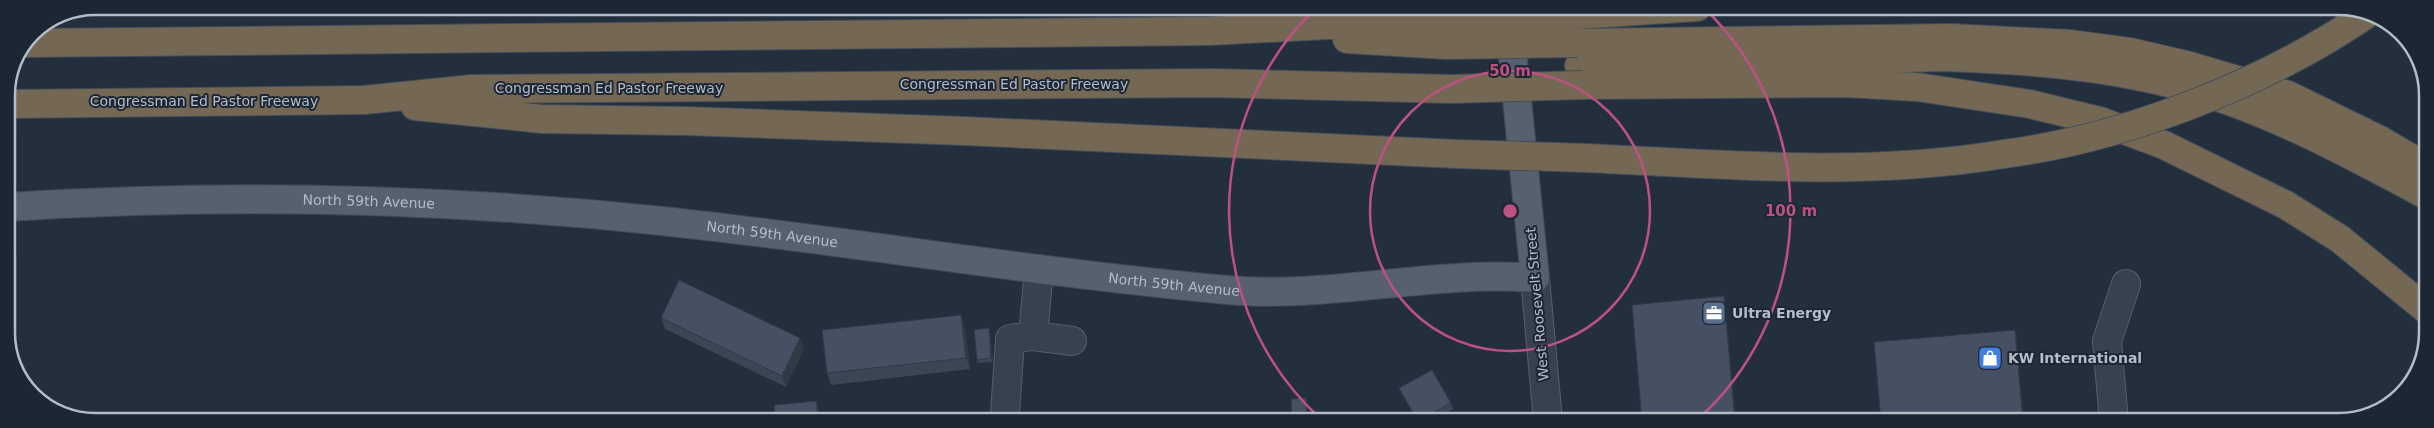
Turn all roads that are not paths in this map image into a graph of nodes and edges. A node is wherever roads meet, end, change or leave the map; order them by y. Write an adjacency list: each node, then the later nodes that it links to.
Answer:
1 (1333, 15): 5 (highway)
2 (1509, 15): 15 (main road, West Roosevelt Street)
3 (1575, 15): 6 (highway, bridge)
4 (2360, 18): 9 (highway, bridge)
5 (1210, 31): 6 (highway); 7 (highway)
6 (1446, 32): 8 (highway, bridge)
7 (34, 43)
8 (1580, 65): 9 (highway, Congressman Ed Pastor Freeway); 11 (highway); 12 (highway); 17 (highway)
9 (364, 100): 10 (highway, Congressman Ed Pastor Freeway)
10 (15, 104)
11 (2419, 162)
12 (2419, 191)
13 (15, 207): 14 (main road, North 59th Avenue)
14 (1039, 269): 15 (main road, North 59th Avenue); 18 (street)
15 (1536, 278): 21 (street, West Roosevelt Street)
16 (2126, 284): 22 (street)
17 (2419, 303)
18 (1033, 336): 19 (street); 20 (street)
19 (1072, 341)
20 (1005, 413)
21 (1547, 413)
22 (2113, 413)

